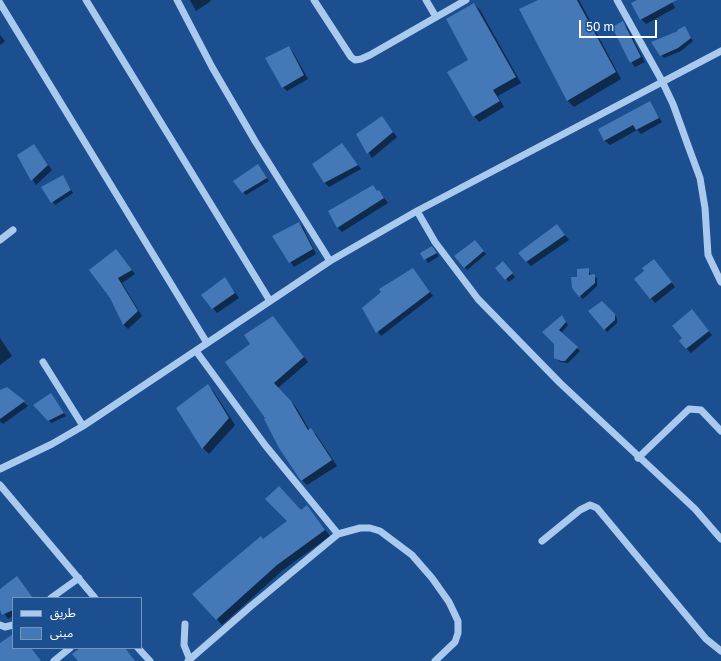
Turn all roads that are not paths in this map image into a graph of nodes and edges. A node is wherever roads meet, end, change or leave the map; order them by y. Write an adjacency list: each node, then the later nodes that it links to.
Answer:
1 (86, 0): 16 (street)
2 (177, 0): 14 (street)
3 (314, 0): 8 (street)
4 (426, 0): 8 (street)
5 (466, 0): 8 (street)
6 (617, 0): 10 (street)
7 (0, 3): 17 (street)
8 (436, 17)
9 (721, 51): 10 (street)
10 (662, 81): 11 (street); 15 (street)
11 (417, 211): 14 (street); 22 (street)
12 (13, 230): 13 (street)
13 (0, 240)
14 (330, 261): 16 (street)
15 (721, 282)
16 (270, 301): 17 (street)
17 (207, 343): 18 (street)
18 (196, 351): 20 (street); 25 (street)
19 (43, 362): 20 (street)
20 (83, 426): 23 (street)
21 (721, 431): 22 (street)
22 (638, 458): 26 (street)
23 (0, 469)
24 (0, 485): 28 (street)
25 (338, 534): 37 (street); 40 (street)
26 (721, 539)
27 (542, 541): 36 (street)
28 (79, 578): 29 (street); 30 (street)
29 (52, 597)
30 (94, 597)
31 (185, 624): 37 (street)
32 (12, 625): 33 (street)
33 (0, 626)
34 (69, 649): 38 (street)
35 (139, 649): 39 (street)
36 (721, 651)
37 (189, 660)
38 (54, 661)
39 (150, 661)
40 (435, 661)

